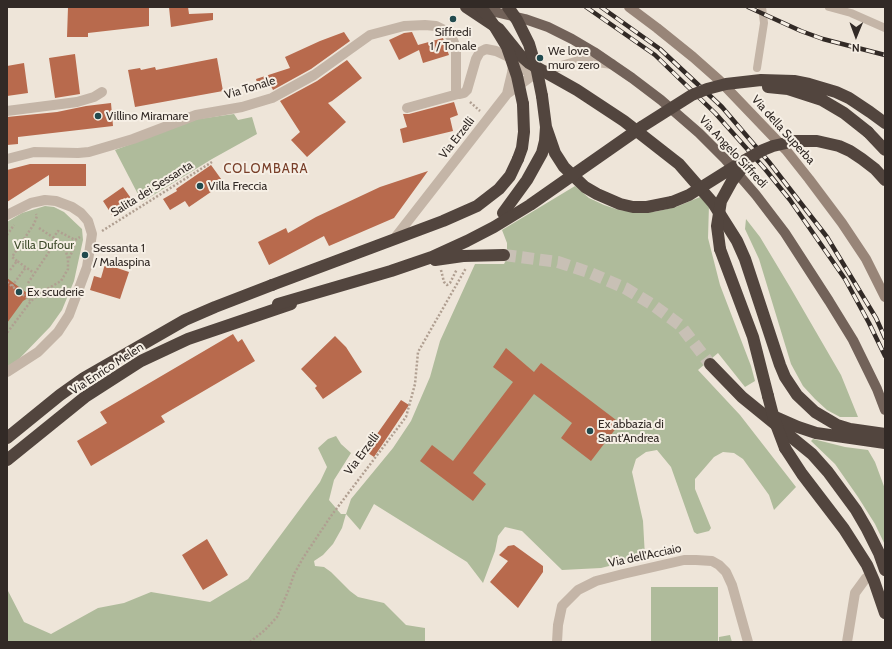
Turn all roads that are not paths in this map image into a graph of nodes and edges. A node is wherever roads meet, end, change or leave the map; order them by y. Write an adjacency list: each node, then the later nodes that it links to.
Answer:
1 (466, 7): 9 (highway)
2 (474, 7): 11 (main road, Via Angelo Siffredi)
3 (481, 7): 31 (highway, bridge)
4 (508, 7): 21 (highway, bridge)
5 (629, 7): 30 (street, Via della Superba)
6 (762, 7): 12 (lane)
7 (829, 7): 8 (lane)
8 (885, 28)
9 (511, 44): 10 (street, Via Erzelli); 13 (highway)
10 (513, 59): 13 (street); 15 (street); 16 (street, Via Erzelli)
11 (612, 64): 13 (street, Via Erzelli); 35 (main road, Via Angelo Siffredi)
12 (757, 68)
13 (538, 74): 16 (street, Via Erzelli); 37 (highway)
14 (102, 92): 18 (street)
15 (459, 94): 17 (street); 24 (street, Via Tonale)
16 (507, 94): 28 (street, Via Erzelli)
17 (407, 108)
18 (7, 111)
19 (661, 115): 20 (highway, bridge); 22 (highway, bridge); 31 (highway, bridge)
20 (885, 123)
21 (546, 127): 23 (highway, bridge); 29 (highway, bridge)
22 (885, 150)
23 (756, 154): 25 (highway, bridge); 43 (highway, bridge)
24 (7, 159)
25 (885, 180)
26 (7, 215): 33 (street)
27 (504, 255): 29 (highway, bridge)
28 (332, 261)
29 (431, 261): 40 (highway, Via Enrico Melen, bridge)
30 (885, 297)
31 (111, 363): 38 (highway, Via Enrico Melen)
32 (710, 364): 34 (highway)
33 (7, 372)
34 (742, 397): 37 (highway); 41 (highway)
35 (885, 410)
36 (885, 434): 37 (highway)
37 (866, 436): 39 (highway)
38 (7, 438)
39 (885, 443)
40 (7, 460)
41 (885, 570)
42 (866, 578): 46 (street)
43 (885, 613)
44 (557, 642): 45 (street, Via dell'Acciaio)
45 (748, 642)
46 (847, 642)

